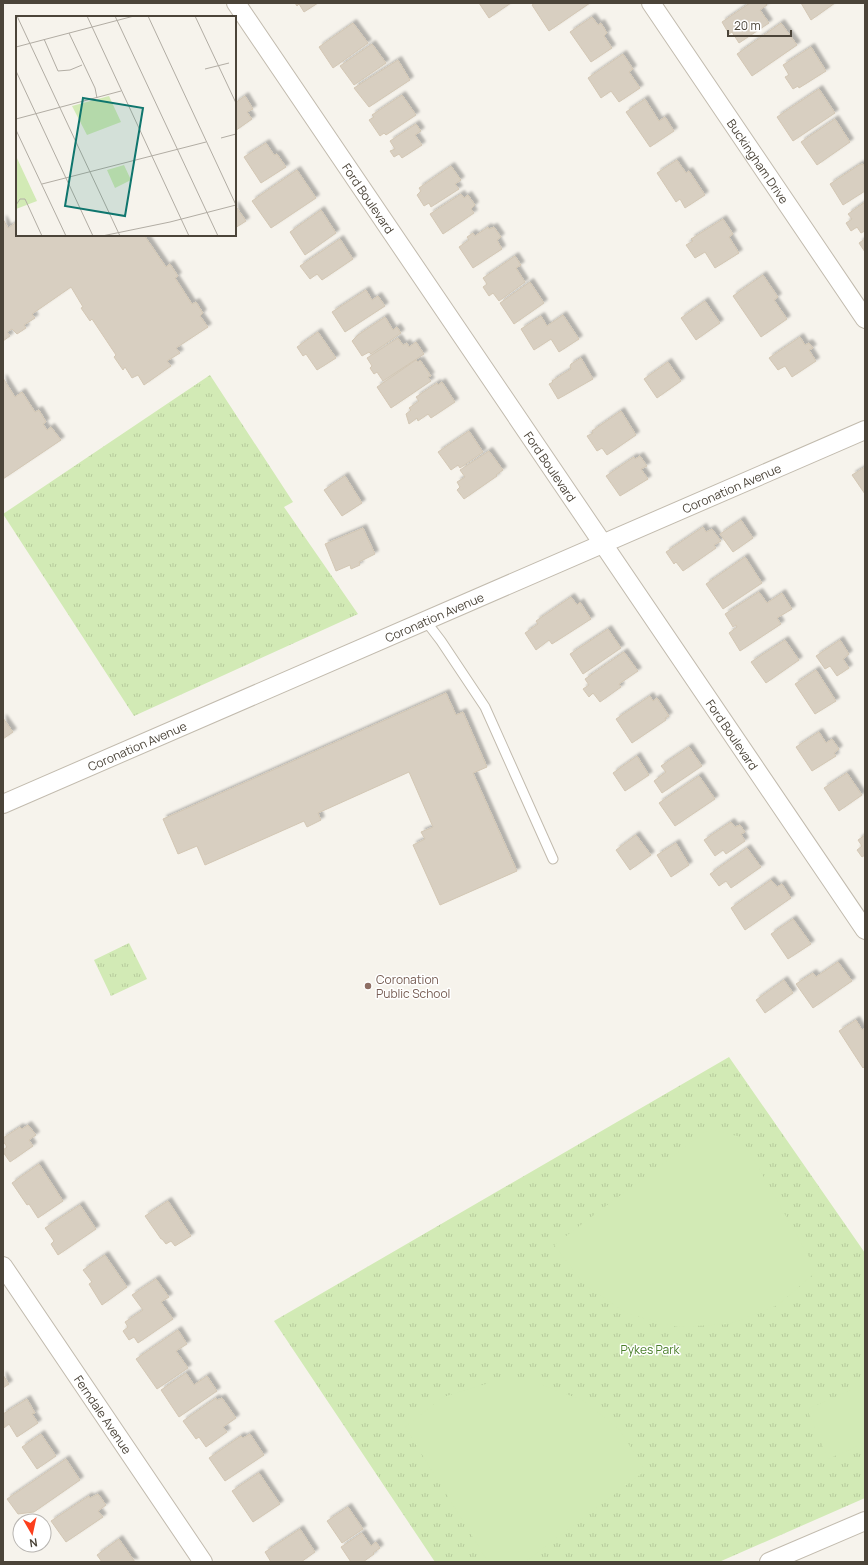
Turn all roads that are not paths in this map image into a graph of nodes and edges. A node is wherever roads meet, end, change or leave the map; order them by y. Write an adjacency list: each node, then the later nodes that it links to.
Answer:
1 (236, 3): 5 (street, Ford Boulevard)
2 (651, 3): 3 (street, Buckingham Drive)
3 (865, 319)
4 (865, 430): 5 (street, Coronation Avenue)
5 (603, 543): 6 (street, Coronation Avenue); 9 (street, Ford Boulevard)
6 (425, 620): 7 (street, Coronation Avenue); 8 (lane)
7 (3, 804)
8 (553, 859)
9 (865, 930)
10 (3, 1266): 12 (street, Ferndale Avenue)
11 (865, 1521): 13 (street)
12 (203, 1562)
13 (769, 1562)

